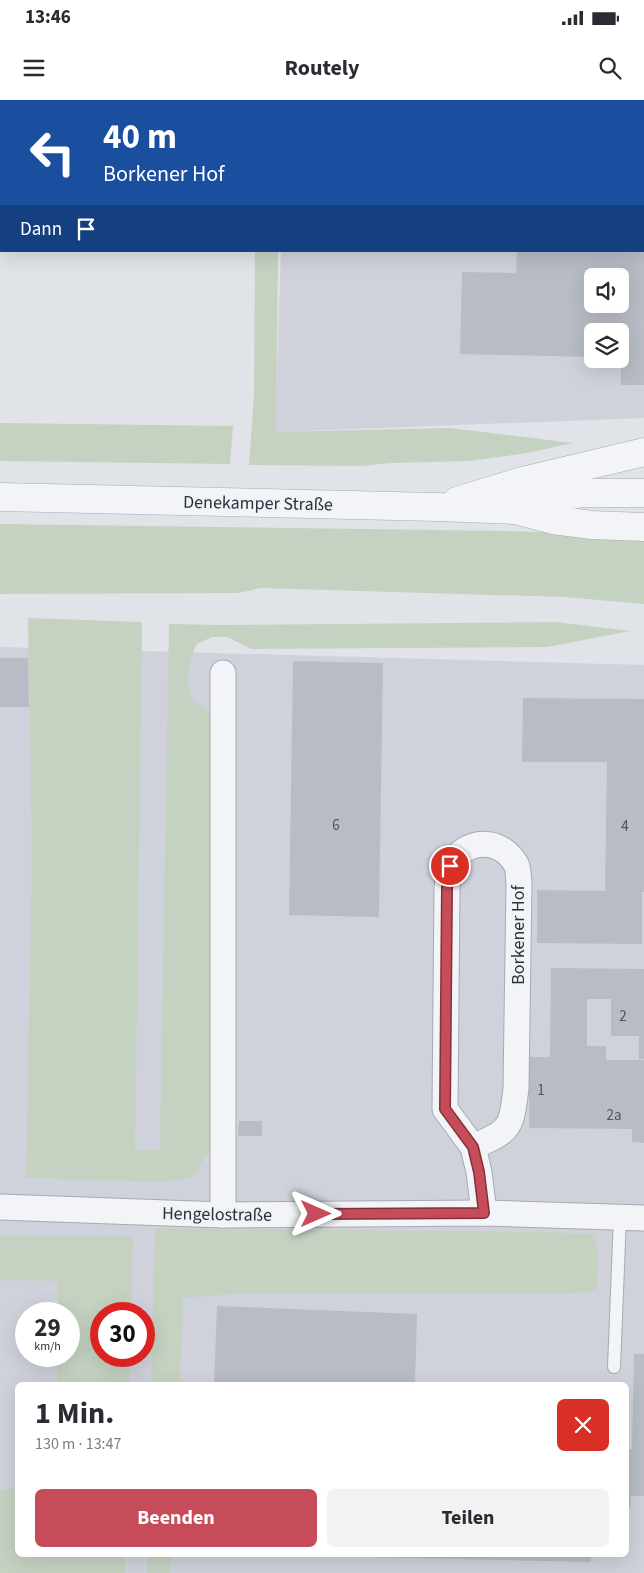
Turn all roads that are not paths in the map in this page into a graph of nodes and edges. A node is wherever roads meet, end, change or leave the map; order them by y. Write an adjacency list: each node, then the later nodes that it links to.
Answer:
1 (644, 452): 4 (street)
2 (644, 493): 5 (street, Denekamper Straße)
3 (0, 497): 4 (street, Denekamper Straße)
4 (436, 507): 5 (street, Denekamper Straße)
5 (515, 510): 6 (street, Denekamper Straße)
6 (644, 526)
7 (223, 673): 11 (street)
8 (473, 1147): 8 (street, Borkener Hof); 10 (street, Borkener Hof)
9 (0, 1207): 11 (street, Hengelostraße)
10 (484, 1213): 11 (street, Hengelostraße); 12 (street, Hengelostraße)
11 (223, 1215)
12 (632, 1218): 13 (lane)
13 (614, 1367)

